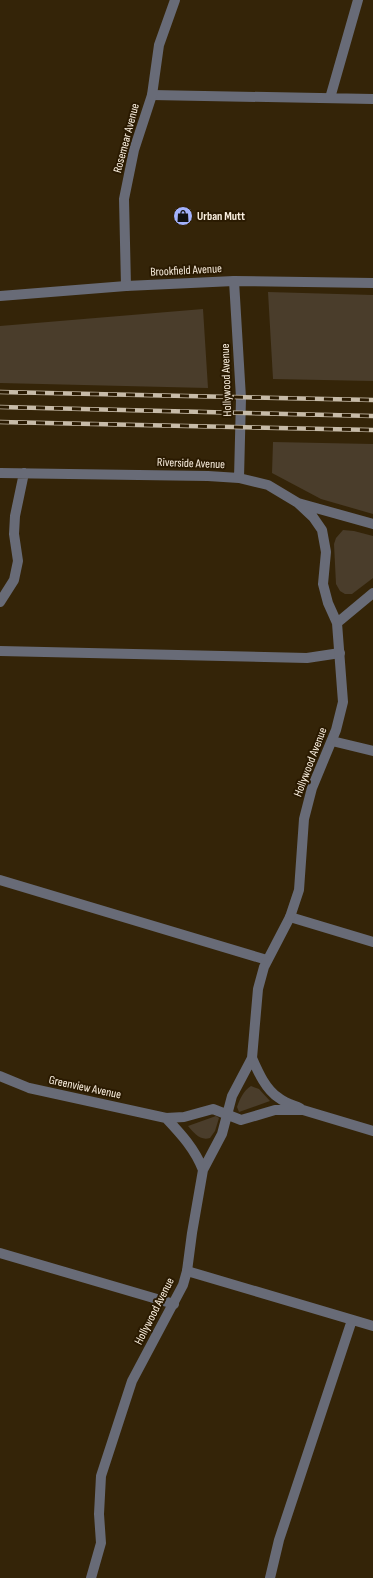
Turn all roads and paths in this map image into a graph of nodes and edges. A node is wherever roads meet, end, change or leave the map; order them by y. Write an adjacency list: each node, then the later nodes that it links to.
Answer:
1 (175, 0): 3 (street, Rosemear Avenue)
2 (358, 0): 4 (street)
3 (152, 95): 4 (street); 8 (street, Rosemear Avenue)
4 (330, 98): 5 (street)
5 (373, 99)
6 (234, 281): 7 (street, Brookfield Avenue); 8 (street, Brookfield Avenue); 12 (street, Hollywood Avenue)
7 (373, 283)
8 (126, 286): 9 (street, Brookfield Avenue)
9 (0, 296)
10 (0, 473): 11 (street, Riverside Avenue)
11 (24, 473): 12 (street, Riverside Avenue); 16 (street)
12 (239, 478): 13 (street, Riverside Avenue)
13 (298, 503): 14 (street, Riverside Avenue); 17 (street, Hollywood Avenue)
14 (373, 524)
15 (373, 593): 17 (street)
16 (0, 602)
17 (337, 623): 19 (street, Hollywood Avenue)
18 (0, 652): 19 (street)
19 (340, 653): 20 (street, Hollywood Avenue)
20 (332, 741): 21 (street); 23 (street, Hollywood Avenue)
21 (373, 751)
22 (0, 880): 25 (street)
23 (290, 917): 24 (street); 25 (street, Hollywood Avenue)
24 (373, 942)
25 (267, 960): 26 (street, Hollywood Avenue)
26 (252, 1058): 28 (street); 29 (street, Hollywood Avenue)
27 (0, 1076): 30 (street, Greenview Avenue)
28 (303, 1110): 29 (street, Greenview Avenue); 31 (street, Greenview Avenue)
29 (228, 1114): 30 (street, Greenview Avenue); 32 (street, Hollywood Avenue)
30 (166, 1118): 32 (street)
31 (373, 1131)
32 (203, 1170): 34 (street, Hollywood Avenue)
33 (0, 1253): 35 (street)
34 (187, 1271): 35 (street, Hollywood Avenue); 36 (street)
35 (174, 1304): 38 (street, Hollywood Avenue)
36 (352, 1320): 37 (street); 39 (street)
37 (373, 1326)
38 (91, 1578)
39 (270, 1578)

